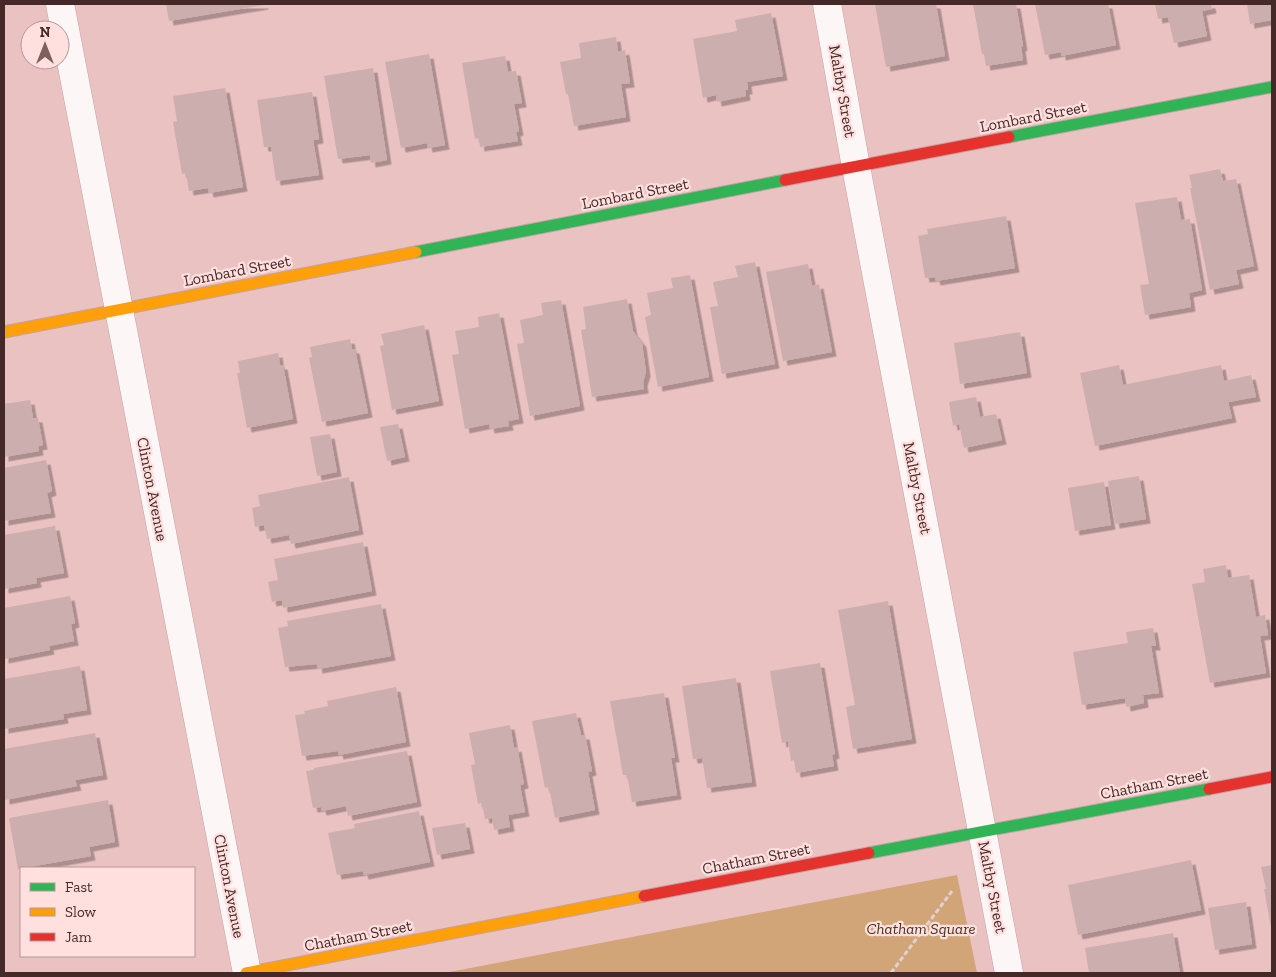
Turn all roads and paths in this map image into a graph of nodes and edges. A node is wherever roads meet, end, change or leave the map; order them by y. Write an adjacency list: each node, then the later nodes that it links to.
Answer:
1 (60, 4): 5 (street, Clinton Avenue)
2 (827, 4): 4 (street, Maltby Street)
3 (1272, 87): 4 (street, Lombard Street)
4 (856, 167): 5 (street, Lombard Street); 8 (street, Maltby Street)
5 (118, 310): 6 (street, Lombard Street); 10 (street, Clinton Avenue)
6 (4, 332)
7 (1272, 777): 8 (street, Chatham Street)
8 (982, 832): 10 (street, Chatham Street); 12 (street, Maltby Street)
9 (952, 891): 11 (path)
10 (247, 973)
11 (891, 973)
12 (1009, 973)

